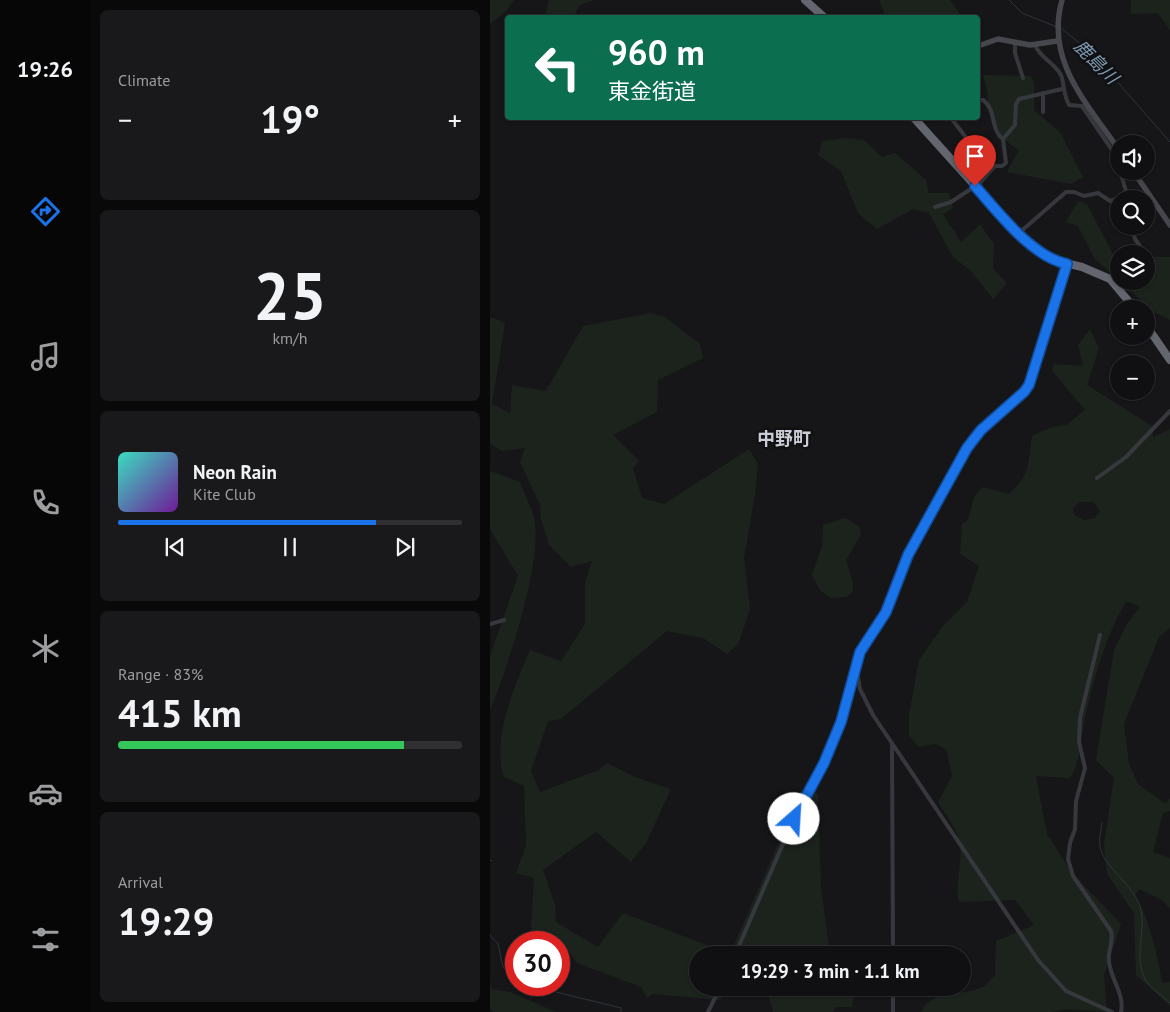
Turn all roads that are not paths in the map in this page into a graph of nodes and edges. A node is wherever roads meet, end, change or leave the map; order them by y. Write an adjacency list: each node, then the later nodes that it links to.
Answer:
1 (805, 0): 3 (highway)
2 (1062, 0): 4 (main road)
3 (822, 15)
4 (1057, 41): 7 (main road); 8 (main road)
5 (1015, 42): 6 (main road); 7 (main road); 9 (street)
6 (980, 45)
7 (1035, 45): 8 (street)
8 (1065, 75): 10 (street); 16 (main road)
9 (1022, 78)
10 (1062, 89): 11 (street); 18 (street)
11 (1044, 93): 13 (street); 17 (street)
12 (980, 100): 17 (street)
13 (1043, 112)
14 (916, 120): 20 (highway)
15 (954, 120): 20 (street)
16 (1110, 138)
17 (1003, 139): 20 (street)
18 (1110, 147)
19 (1139, 180): 23 (main road)
20 (977, 185): 22 (street); 24 (highway)
21 (1110, 201): 24 (street)
22 (935, 207)
23 (1170, 225)
24 (1019, 233): 25 (highway)
25 (1067, 264): 26 (highway); 34 (street)
26 (1129, 300)
27 (1155, 338): 28 (highway)
28 (1170, 360)
29 (1170, 411): 30 (street)
30 (1097, 478)
31 (504, 620): 32 (street)
32 (490, 624)
33 (1100, 635): 43 (street)
34 (856, 664): 35 (street); 36 (street)
35 (892, 743): 37 (street); 42 (street)
36 (739, 946)
37 (893, 946)
38 (716, 996): 40 (street)
39 (893, 996): 41 (street)
40 (708, 1012)
41 (893, 1012)
42 (1112, 1012)
43 (1121, 1012)

